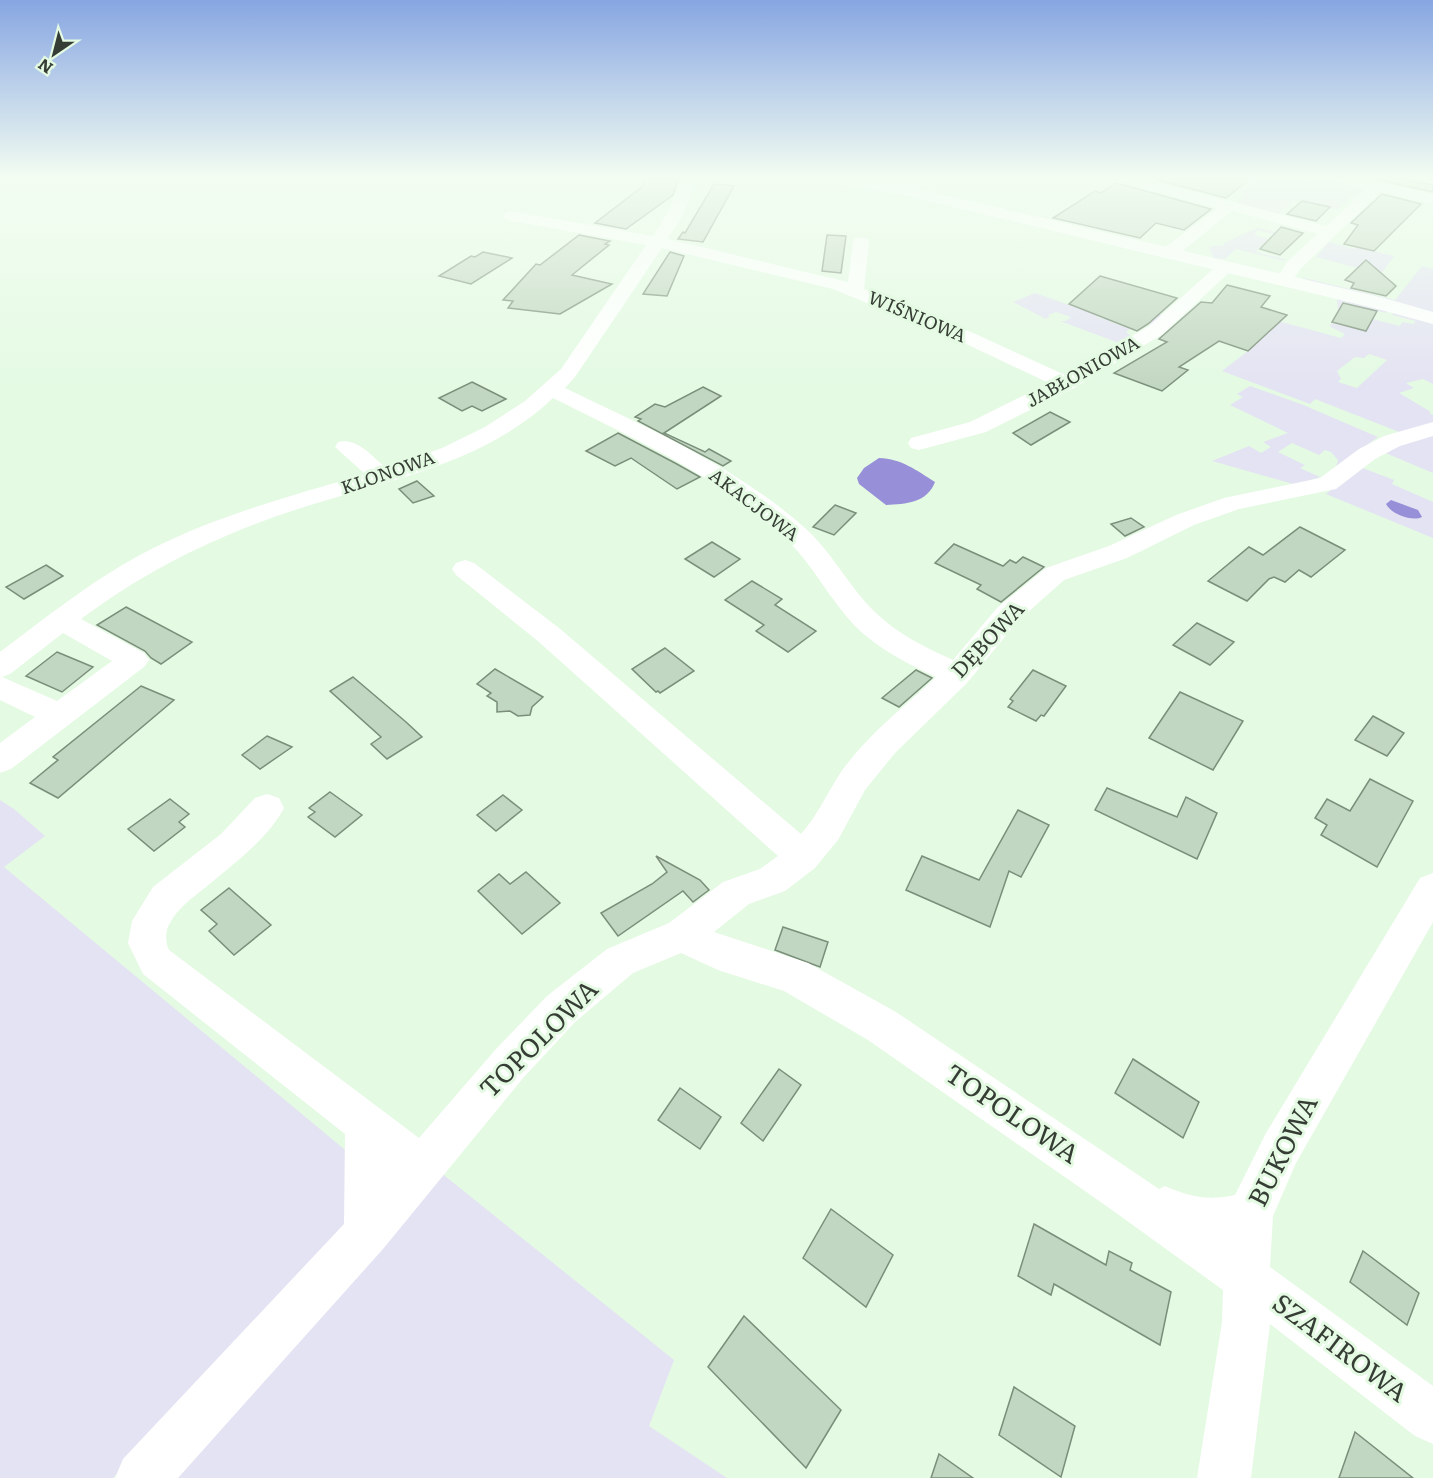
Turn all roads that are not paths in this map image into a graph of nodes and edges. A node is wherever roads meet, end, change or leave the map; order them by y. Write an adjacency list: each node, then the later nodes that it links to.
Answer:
1 (654, 248): 13 (street, KLONOWA)
2 (678, 248): 10 (street, WIŚNIOWA)
3 (860, 248): 10 (street)
4 (1148, 248): 7 (main road)
5 (1175, 248): 7 (street)
6 (1312, 248): 9 (street)
7 (1169, 253): 8 (main road)
8 (1226, 267): 9 (main road); 12 (street, JABŁONIOWA)
9 (1284, 280): 11 (main road)
10 (853, 290): 12 (street, WIŚNIOWA)
11 (1433, 318)
12 (1067, 384): 15 (street, JABŁONIOWA)
13 (553, 390): 17 (street, KLONOWA); 21 (street, AKACJOWA)
14 (1433, 429): 21 (street, DĘBOWA)
15 (919, 443)
16 (346, 447): 17 (street)
17 (383, 477): 19 (street, KLONOWA)
18 (465, 569): 26 (street)
19 (61, 620): 20 (street, KLONOWA); 23 (street)
20 (0, 667)
21 (957, 675): 26 (street, DĘBOWA)
22 (0, 687): 23 (street)
23 (61, 716): 24 (street)
24 (0, 760)
25 (267, 808): 29 (street)
26 (803, 857): 28 (street, DĘBOWA)
27 (1433, 889): 32 (street, BUKOWA)
28 (682, 935): 30 (street, TOPOLOWA); 31 (street, TOPOLOWA)
29 (366, 1125): 30 (street); 33 (street)
30 (421, 1167): 33 (street, TOPOLOWA)
31 (1121, 1189): 32 (street); 34 (street, TOPOLOWA)
32 (1250, 1214): 34 (street, BUKOWA)
33 (367, 1233): 36 (street, TOPOLOWA)
34 (1246, 1280): 35 (street, SZAFIROWA); 37 (street, BUKOWA)
35 (1433, 1418)
36 (142, 1478)
37 (1224, 1478)

